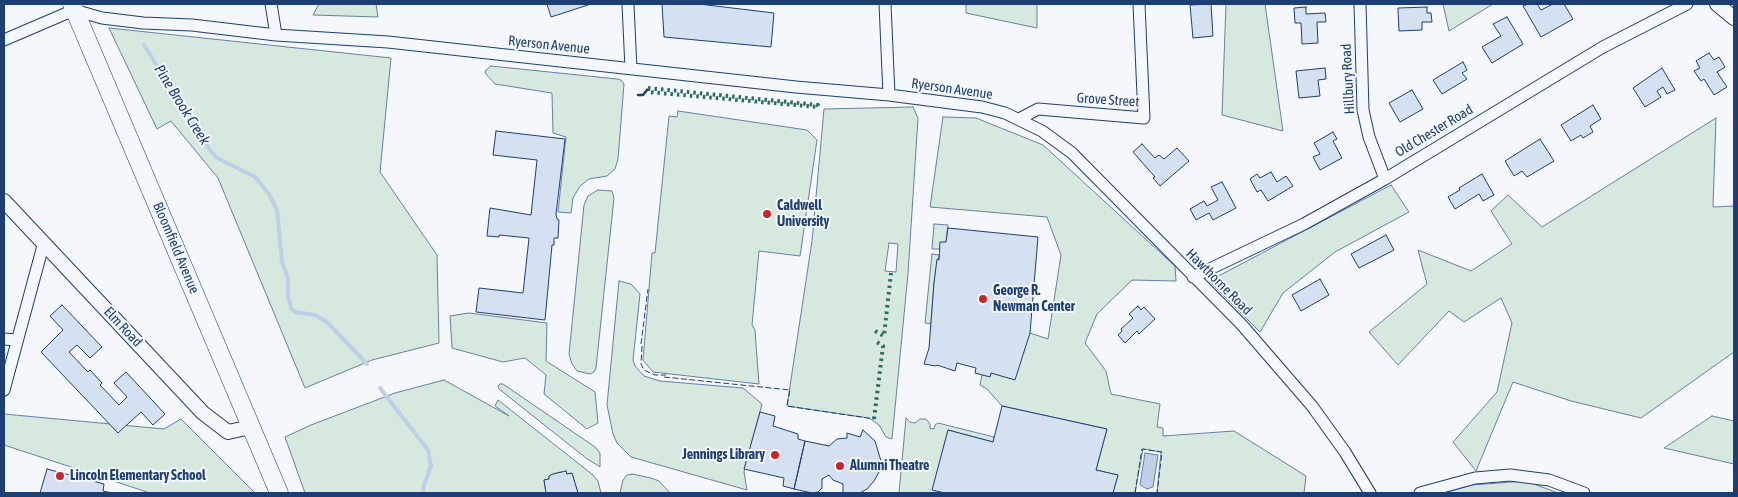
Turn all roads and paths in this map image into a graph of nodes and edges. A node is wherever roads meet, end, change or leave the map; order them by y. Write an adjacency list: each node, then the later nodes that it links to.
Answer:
1 (271, 4): 10 (street)
2 (628, 4): 12 (street)
3 (885, 4): 13 (street)
4 (1139, 4): 14 (street, Grove Street)
5 (1360, 4): 15 (street, Hillbury Road)
6 (1687, 4): 15 (street, Old Chester Road)
7 (1717, 4): 9 (street)
8 (73, 7): 10 (street, Ryerson Avenue); 11 (street); 22 (main road, Bloomfield Avenue)
9 (1734, 18)
10 (276, 35): 12 (street, Ryerson Avenue)
11 (4, 40)
12 (631, 69): 13 (street, Ryerson Avenue)
13 (890, 95): 14 (street, Ryerson Avenue)
14 (1019, 119): 18 (street, Hawthorne Road)
15 (1385, 179): 18 (street, Old Chester Road)
16 (4, 201): 17 (street, Elm Road)
17 (44, 242): 20 (street); 22 (street, Elm Road)
18 (1193, 277): 24 (street, Hawthorne Road)
19 (4, 339): 20 (street)
20 (17, 340): 21 (street)
21 (4, 390)
22 (251, 427): 23 (main road, Bloomfield Avenue)
23 (279, 493)
24 (1370, 493)
25 (1420, 493): 26 (street)
26 (1584, 493)

